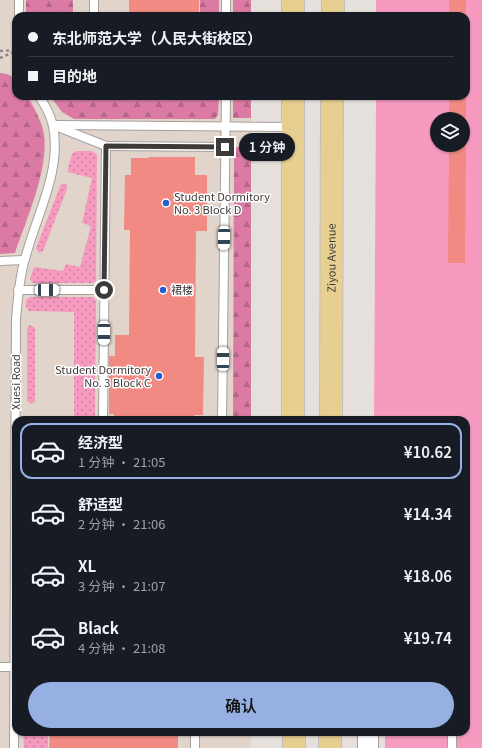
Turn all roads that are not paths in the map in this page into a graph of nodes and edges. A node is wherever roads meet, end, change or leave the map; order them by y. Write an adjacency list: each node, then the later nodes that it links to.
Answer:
1 (19, 0): 6 (lane)
2 (94, 0): 7 (lane)
3 (226, 0): 8 (lane)
4 (293, 0): 9 (main road)
5 (333, 0): 10 (main road)
6 (19, 12)
7 (94, 12)
8 (226, 12)
9 (293, 12)
10 (333, 12)
11 (41, 100): 15 (lane, Xuesi Road)
12 (226, 100): 16 (lane)
13 (293, 100): 17 (main road)
14 (332, 100): 28 (main road, Ziyou Avenue)
15 (53, 125): 16 (lane); 18 (lane); 20 (lane, Xuesi Road)
16 (226, 126): 17 (lane); 19 (lane)
17 (293, 127): 27 (main road)
18 (106, 146): 19 (lane); 23 (lane)
19 (225, 147): 26 (lane)
20 (24, 260): 21 (lane); 22 (lane, Xuesi Road)
21 (0, 261)
22 (18, 290): 23 (lane); 24 (lane, Xuesi Road)
23 (104, 290): 25 (lane)
24 (16, 416)
25 (103, 416)
26 (222, 416)
27 (293, 416)
28 (331, 416)
29 (0, 667): 30 (lane)
30 (12, 667)
31 (14, 736): 37 (lane, Xuesi Road)
32 (195, 736): 38 (lane)
33 (294, 736): 39 (main road)
34 (330, 736): 40 (main road)
35 (368, 736): 41 (street)
36 (452, 736): 42 (lane)
37 (14, 748)
38 (195, 748)
39 (294, 748)
40 (330, 748)
41 (368, 748)
42 (452, 748)

